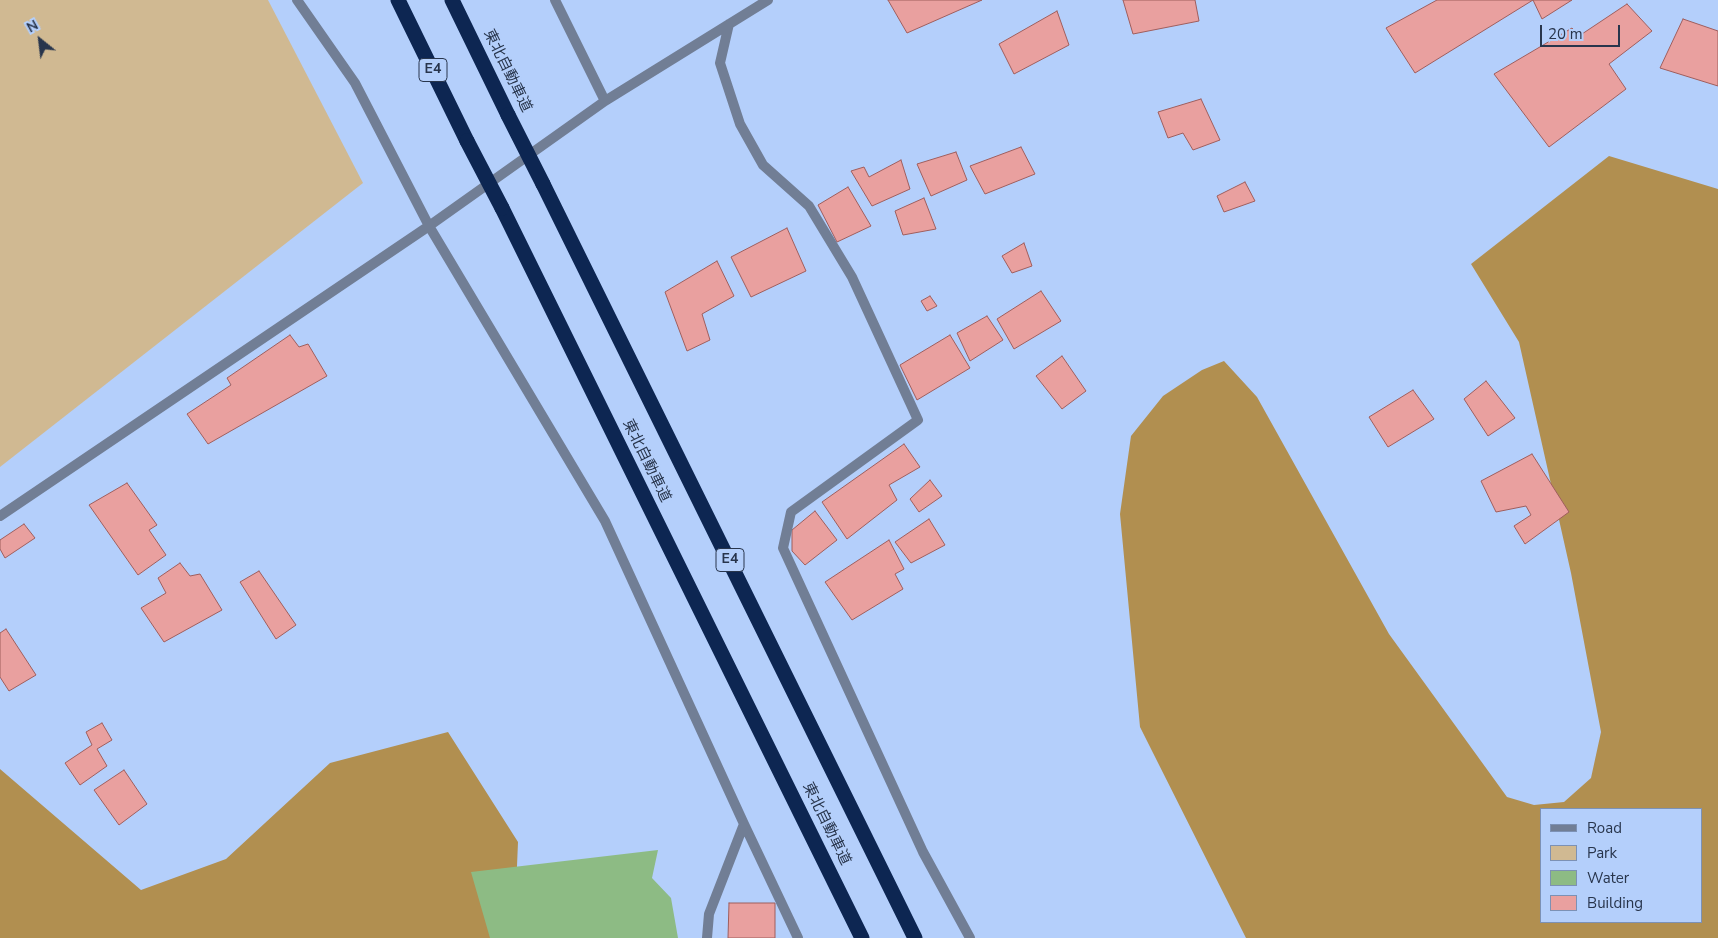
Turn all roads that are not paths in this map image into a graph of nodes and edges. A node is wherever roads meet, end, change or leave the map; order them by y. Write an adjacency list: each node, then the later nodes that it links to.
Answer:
1 (297, 0): 8 (street)
2 (398, 0): 13 (highway, 東北自動車道 / E4, bridge)
3 (452, 0): 14 (highway, 東北自動車道 / E4, bridge)
4 (555, 0): 7 (street)
5 (768, 0): 6 (street)
6 (729, 24): 7 (street); 15 (street)
7 (605, 101): 8 (street)
8 (429, 226): 9 (street); 10 (street)
9 (0, 516)
10 (744, 824): 11 (street); 12 (street)
11 (707, 938)
12 (798, 938)
13 (862, 938)
14 (915, 938)
15 (970, 938)

